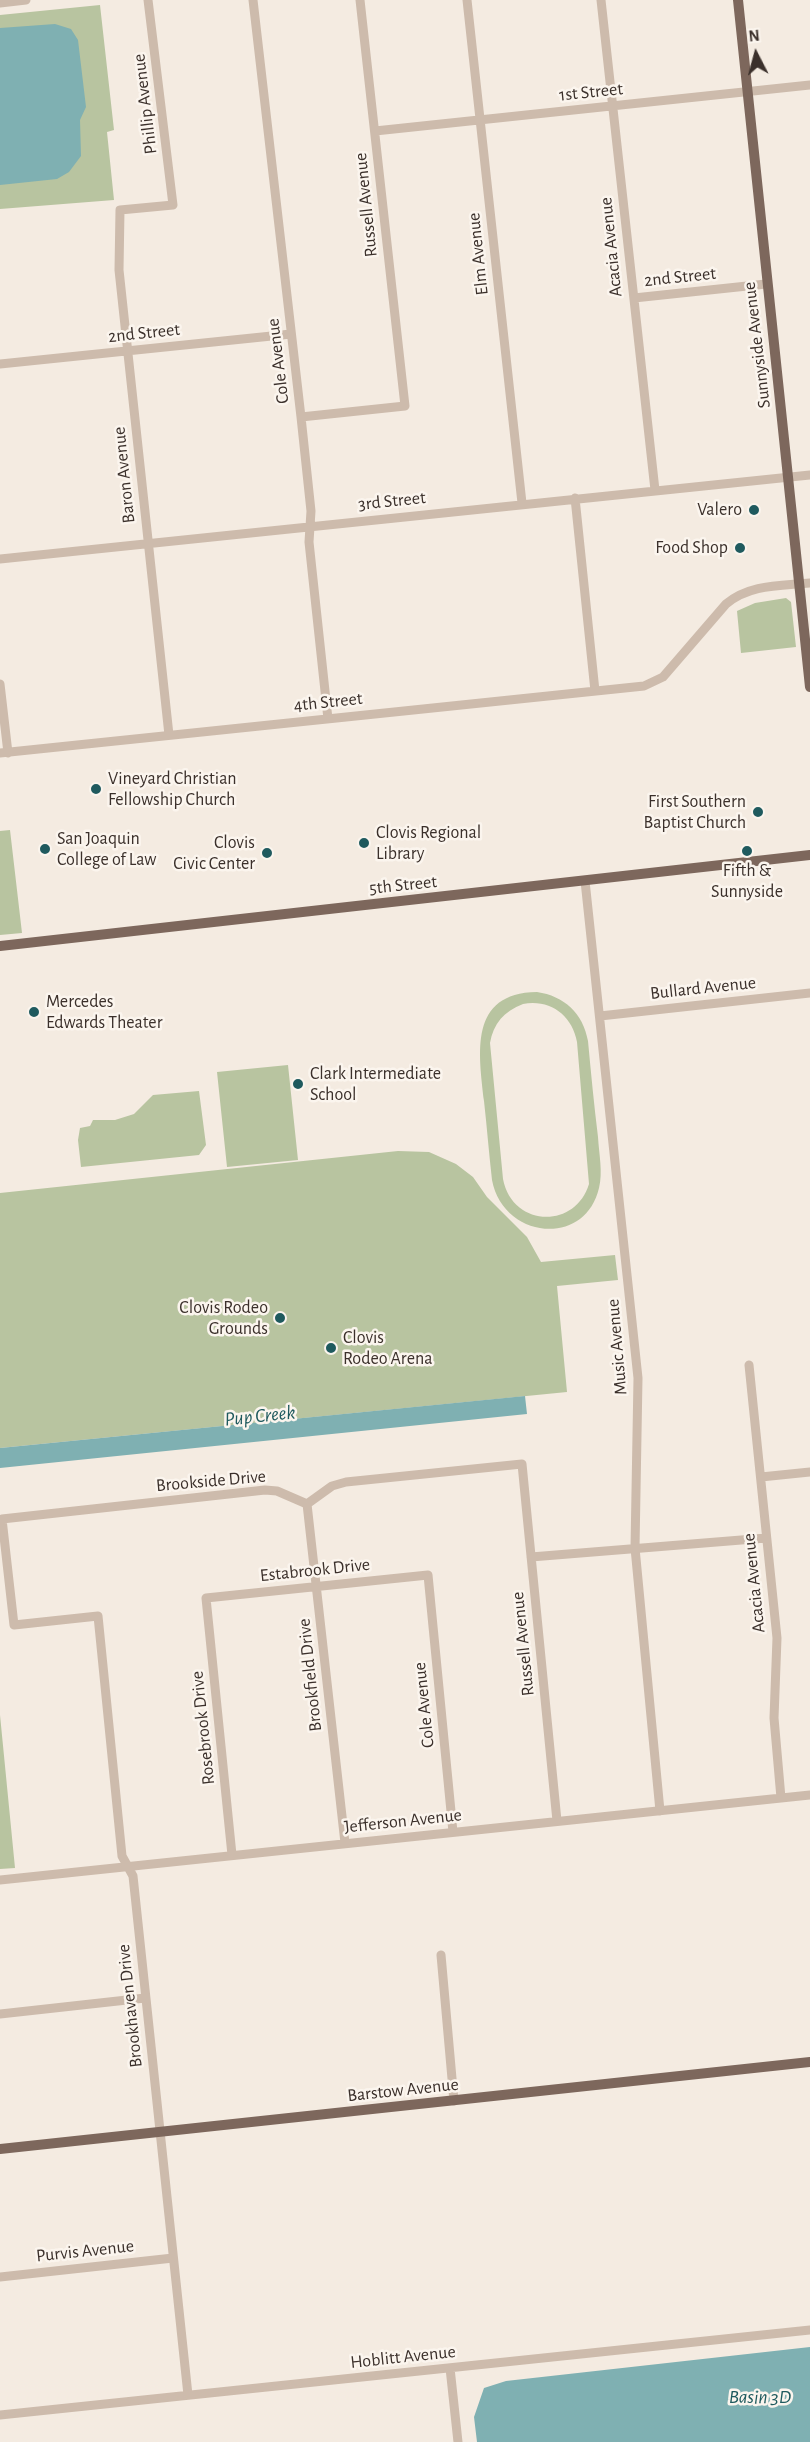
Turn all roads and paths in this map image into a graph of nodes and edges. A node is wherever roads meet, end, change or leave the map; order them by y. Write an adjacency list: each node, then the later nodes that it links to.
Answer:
1 (26, 0): 8 (street)
2 (148, 0): 14 (street, Phillip Avenue)
3 (253, 0): 17 (street, Cole Avenue)
4 (360, 0): 13 (street, Russell Avenue)
5 (467, 0): 12 (street, Elm Avenue)
6 (601, 0): 11 (street, Acacia Avenue)
7 (738, 0): 10 (main road, Sunnyside Avenue)
8 (0, 3)
9 (810, 85): 10 (street, 1st Street)
10 (748, 92): 11 (street, 1st Street); 15 (main road, Sunnyside Avenue)
11 (613, 106): 12 (street, 1st Street); 16 (street, Acacia Avenue)
12 (479, 120): 13 (street, 1st Street); 25 (street, Elm Avenue)
13 (375, 131): 20 (street, Russell Avenue)
14 (120, 210): 18 (street, Baron Avenue)
15 (766, 284): 16 (street, 2nd Street); 22 (main road, Sunnyside Avenue)
16 (634, 298): 23 (street, Acacia Avenue)
17 (291, 334): 18 (street, 2nd Street); 20 (street, Cole Avenue)
18 (128, 351): 19 (street, 2nd Street); 27 (street, Baron Avenue)
19 (0, 364)
20 (301, 417): 26 (street, Cole Avenue)
21 (810, 475): 22 (street, 3rd Street)
22 (788, 477): 23 (street, 3rd Street); 29 (main road, Sunnyside Avenue)
23 (655, 490): 24 (street, 3rd Street)
24 (575, 498): 25 (street, 3rd Street); 32 (street)
25 (522, 503): 26 (street, 3rd Street)
26 (310, 526): 27 (street, 3rd Street); 33 (street, Cole Avenue)
27 (148, 544): 28 (street, 3rd Street); 34 (street, Baron Avenue)
28 (0, 559)
29 (805, 583): 31 (main road, Sunnyside Avenue); 32 (street, 4th Street)
30 (0, 684): 35 (street)
31 (810, 687)
32 (595, 691): 33 (street, 4th Street)
33 (328, 719): 34 (street, 4th Street)
34 (169, 735): 35 (street, 4th Street)
35 (4, 753)
36 (810, 855): 37 (main road, 5th Street)
37 (585, 880): 38 (main road, 5th Street); 40 (street, Music Avenue)
38 (0, 946)
39 (810, 993): 40 (street, Bullard Avenue)
40 (600, 1016): 46 (street, Music Avenue)
41 (749, 1365): 43 (street, Acacia Avenue)
42 (810, 1472): 43 (street)
43 (761, 1477): 45 (street, Acacia Avenue)
44 (307, 1504): 47 (street, Russell Avenue); 49 (street, Brookfield Drive); 51 (street, Brookside Drive)
45 (766, 1538): 46 (street); 53 (street, Acacia Avenue)
46 (635, 1548): 47 (street); 54 (street, Music Avenue)
47 (531, 1557): 55 (street, Russell Avenue)
48 (428, 1575): 49 (street, Estabrook Drive); 56 (street, Cole Avenue)
49 (317, 1587): 50 (street, Estabrook Drive); 57 (street, Brookfield Drive)
50 (206, 1598): 58 (street, Rosebrook Drive)
51 (98, 1616): 59 (street, Brookhaven Drive)
52 (810, 1795): 53 (street, Jefferson Avenue)
53 (781, 1798): 54 (street, Jefferson Avenue)
54 (660, 1811): 55 (street, Jefferson Avenue)
55 (557, 1821): 56 (street, Jefferson Avenue)
56 (453, 1832): 57 (street, Jefferson Avenue)
57 (345, 1843): 58 (street, Jefferson Avenue)
58 (232, 1855): 59 (street, Jefferson Avenue)
59 (127, 1867): 60 (street, Jefferson Avenue); 62 (street, Brookhaven Drive)
60 (0, 1880)
61 (441, 1955): 65 (street)
62 (145, 1998): 63 (street); 66 (street, Brookhaven Drive)
63 (0, 2014)
64 (810, 2062): 65 (main road, Barstow Avenue)
65 (454, 2101): 66 (main road, Barstow Avenue)
66 (159, 2133): 67 (main road, Barstow Avenue); 68 (street, Brookhaven Drive)
67 (0, 2149)
68 (173, 2258): 69 (street, Purvis Avenue); 72 (street, Brookhaven Drive)
69 (0, 2277)
70 (810, 2330): 71 (street, Hoblitt Avenue)
71 (450, 2368): 72 (street, Hoblitt Avenue); 74 (street)
72 (188, 2395): 73 (street, Hoblitt Avenue)
73 (0, 2415)
74 (458, 2442)

